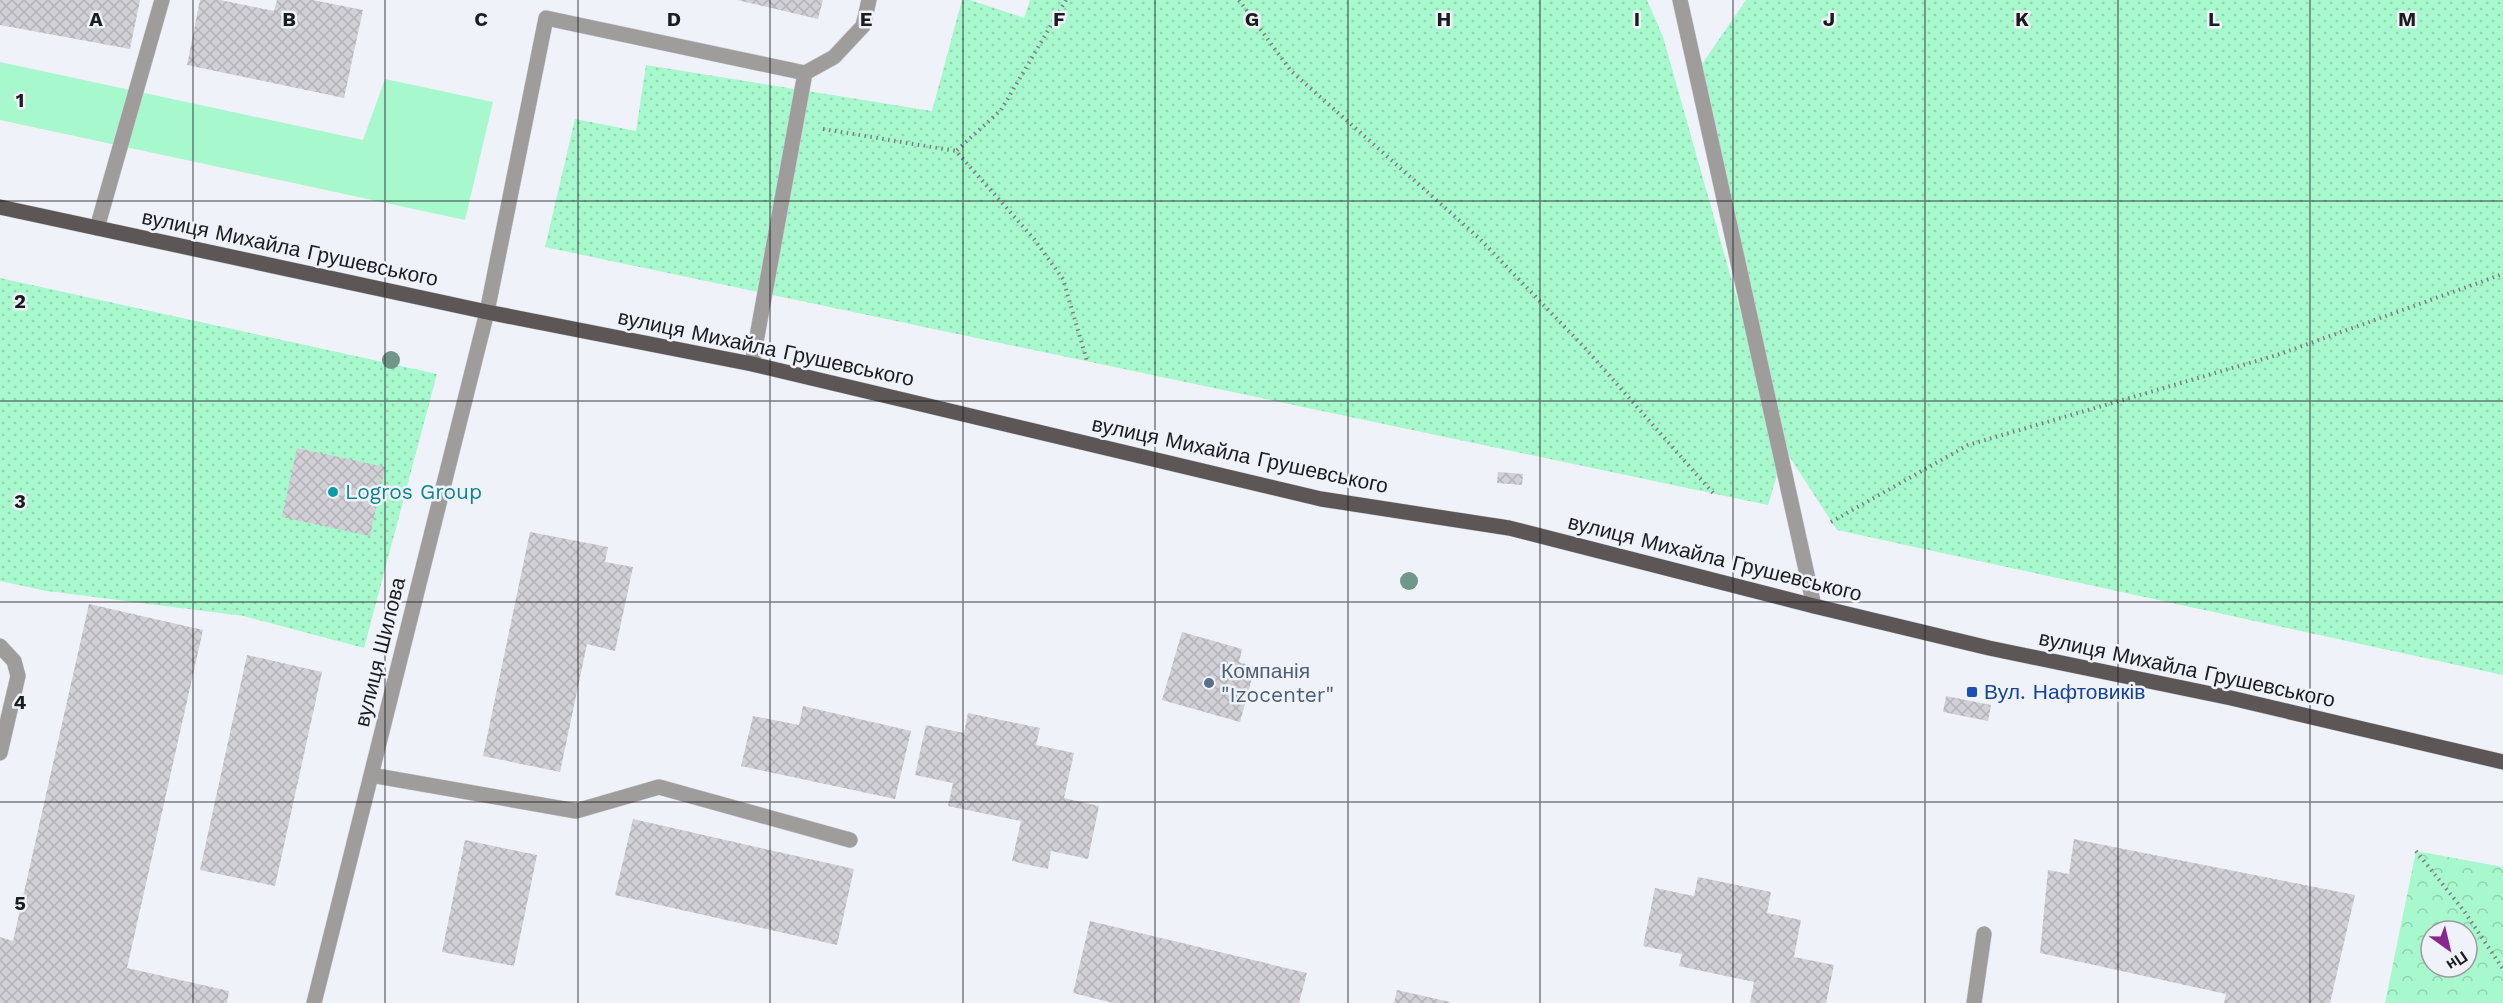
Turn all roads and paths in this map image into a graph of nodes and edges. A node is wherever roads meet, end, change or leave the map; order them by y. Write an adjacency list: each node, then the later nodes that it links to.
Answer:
1 (162, 0): 10 (street)
2 (869, 0): 6 (street)
3 (1066, 0): 8 (path)
4 (1239, 0): 15 (path)
5 (1680, 0): 17 (street)
6 (805, 73): 7 (street); 12 (street, вулиця Шилова)
7 (796, 125): 8 (path); 14 (street)
8 (956, 151): 13 (path)
9 (0, 207): 10 (main road, вулиця Михайла Грушевського)
10 (97, 228): 12 (main road, вулиця Михайла Грушевського)
11 (2503, 274): 16 (path)
12 (487, 312): 14 (main road, вулиця Михайла Грушевського); 21 (street, вулиця Шилова)
13 (1087, 362)
14 (752, 364): 17 (main road, вулиця Михайла Грушевського)
15 (1714, 494)
16 (1831, 522)
17 (1814, 606): 20 (main road, вулиця Михайла Грушевського)
18 (0, 646): 19 (street)
19 (0, 753)
20 (2500, 757)
21 (371, 775): 22 (street); 26 (street, вулиця Шилова)
22 (850, 840)
23 (2416, 851): 25 (path)
24 (1984, 934): 27 (street)
25 (2503, 969)
26 (314, 1003)
27 (1974, 1003)

